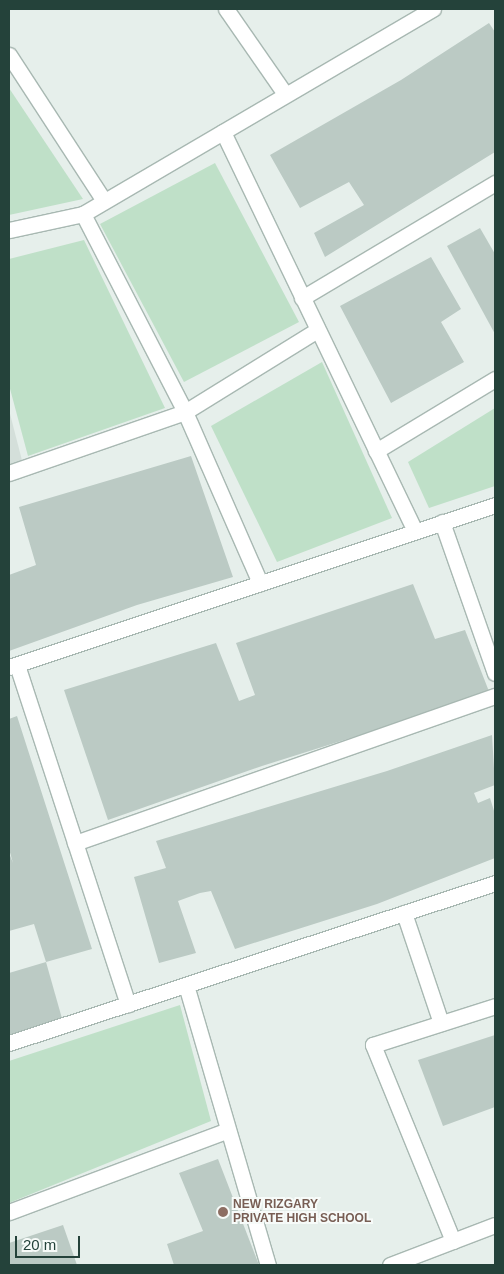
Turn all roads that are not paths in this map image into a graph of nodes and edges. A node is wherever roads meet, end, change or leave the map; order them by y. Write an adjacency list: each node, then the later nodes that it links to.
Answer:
1 (226, 9): 4 (street)
2 (431, 9): 4 (street)
3 (9, 55): 7 (street)
4 (285, 94): 5 (street)
5 (223, 132): 7 (street); 10 (street)
6 (495, 184): 10 (street)
7 (104, 201): 8 (street)
8 (83, 214): 9 (street); 13 (street)
9 (9, 230)
10 (302, 298): 11 (street)
11 (317, 330): 13 (street); 14 (street)
12 (495, 379): 14 (street)
13 (185, 412): 15 (street); 19 (street)
14 (376, 451): 18 (street)
15 (9, 473)
16 (495, 504): 17 (street)
17 (442, 522): 18 (street); 21 (street)
18 (415, 531): 19 (street)
19 (260, 583): 20 (street)
20 (13, 666): 23 (street)
21 (495, 673)
22 (495, 696): 23 (street)
23 (75, 843): 27 (street)
24 (495, 883): 25 (street)
25 (404, 913): 26 (street); 29 (street)
26 (186, 985): 27 (street); 31 (street)
27 (128, 1004): 30 (street)
28 (495, 1006): 29 (street)
29 (441, 1023): 34 (street)
30 (9, 1043)
31 (226, 1131): 32 (street); 35 (street)
32 (9, 1212)
33 (495, 1225): 34 (street)
34 (453, 1241): 36 (street)
35 (268, 1265)
36 (390, 1265)

